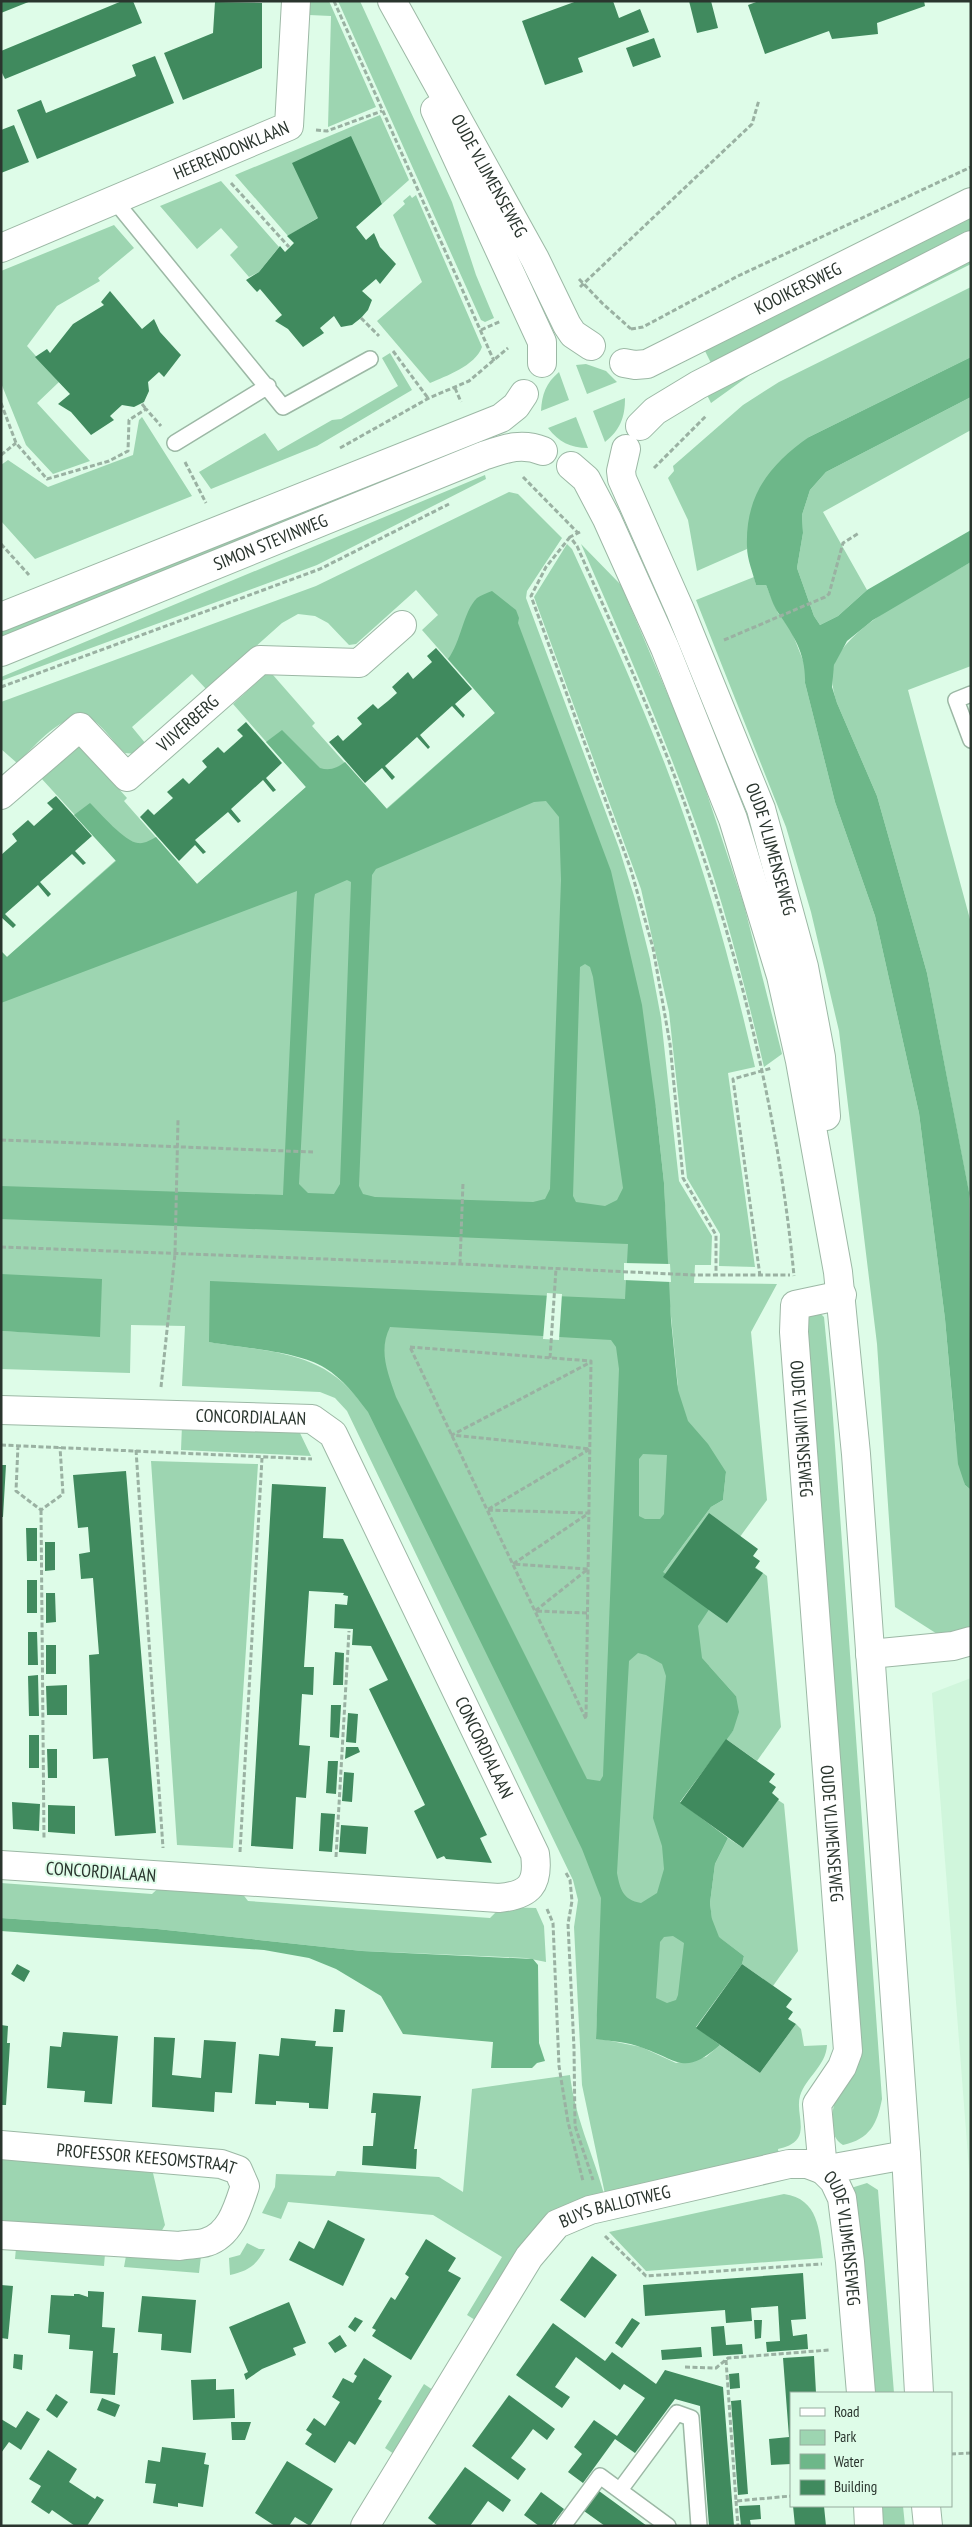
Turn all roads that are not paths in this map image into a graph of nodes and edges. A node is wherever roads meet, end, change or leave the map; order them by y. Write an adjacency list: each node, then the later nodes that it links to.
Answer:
1 (296, 1): 4 (street, HEERENDONKLAAN)
2 (386, 1): 10 (street, OUDE VLIJMENSEWEG)
3 (392, 1): 8 (street, OUDE VLIJMENSEWEG)
4 (115, 201): 7 (street, HEERENDONKLAAN); 12 (lane)
5 (971, 202): 11 (street, KOOIKERSWEG)
6 (971, 245): 14 (street)
7 (1, 248)
8 (590, 346): 10 (street); 11 (street)
9 (370, 359): 12 (lane)
10 (542, 362): 13 (street)
11 (624, 363): 14 (street)
12 (268, 386): 15 (lane)
13 (524, 394): 16 (street); 18 (street, SIMON STEVINWEG)
14 (633, 438): 17 (street); 24 (street, OUDE VLIJMENSEWEG)
15 (175, 443)
16 (543, 451): 17 (street); 20 (street, SIMON STEVINWEG)
17 (571, 466): 24 (street, OUDE VLIJMENSEWEG)
18 (1, 617)
19 (402, 625): 23 (street, VIJVERBERG)
20 (1, 652)
21 (971, 694): 22 (lane)
22 (971, 740)
23 (1, 796)
24 (840, 1284): 27 (street, OUDE VLIJMENSEWEG); 31 (street, OUDE VLIJMENSEWEG)
25 (1, 1410): 28 (street, CONCORDIALAAN)
26 (971, 1641): 27 (street)
27 (870, 1654): 30 (street, OUDE VLIJMENSEWEG)
28 (1, 1865)
29 (1, 2145): 32 (street, PROFESSOR KEESOMSTRAAT)
30 (906, 2155): 31 (street, BUYS BALLOTWEG); 34 (street, OUDE VLIJMENSEWEG)
31 (823, 2170): 33 (street, OUDE VLIJMENSEWEG); 38 (street, BUYS BALLOTWEG)
32 (1, 2235)
33 (861, 2392)
34 (919, 2392)
35 (620, 2490): 39 (lane); 40 (lane); 41 (lane)
36 (868, 2507): 42 (street)
37 (926, 2507): 43 (street)
38 (374, 2522)
39 (563, 2526)
40 (668, 2526)
41 (699, 2526)
42 (869, 2526)
43 (928, 2526)

